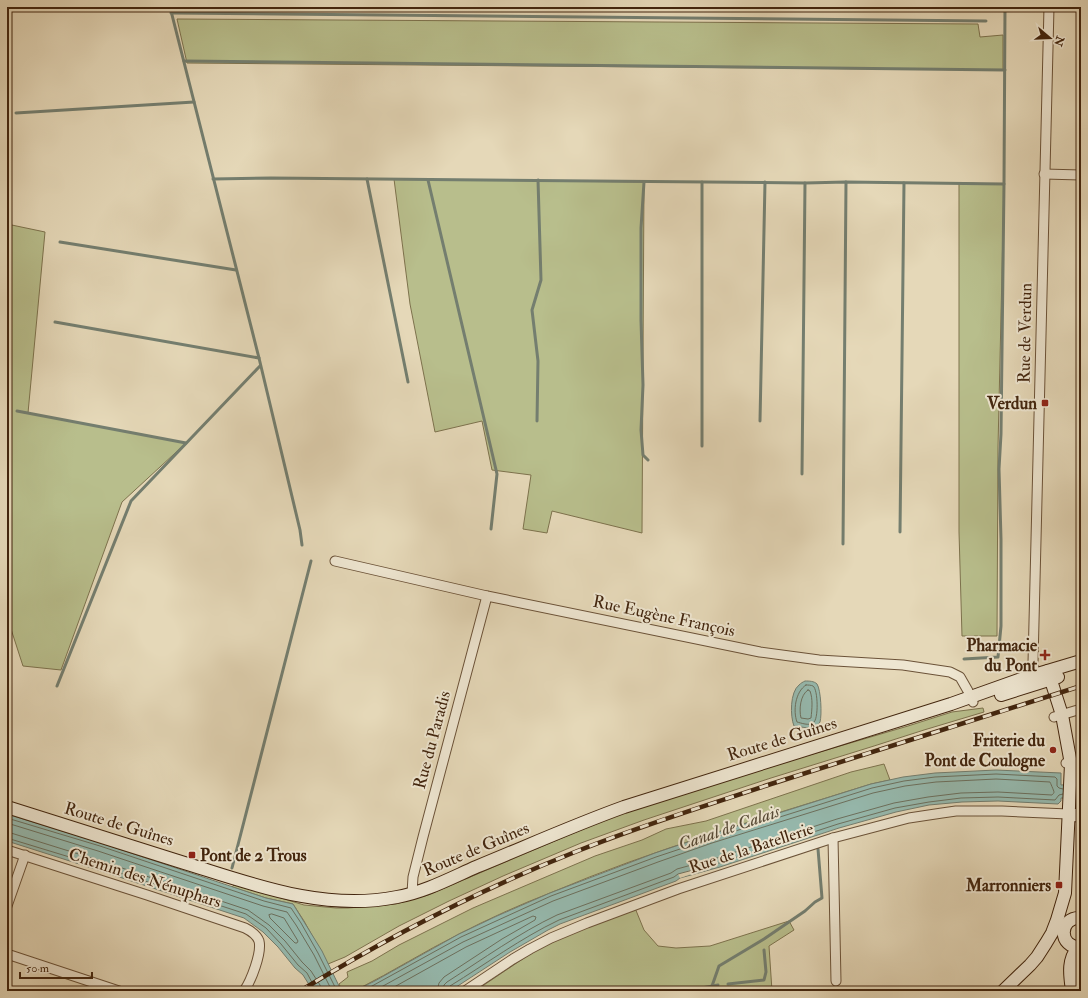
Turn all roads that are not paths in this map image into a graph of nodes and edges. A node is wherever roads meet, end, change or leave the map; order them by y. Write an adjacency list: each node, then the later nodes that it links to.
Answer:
1 (1049, 7): 2 (street, Rue de Verdun)
2 (1044, 174): 3 (street); 8 (street, Rue de Verdun)
3 (1081, 175)
4 (336, 561): 5 (street, Rue Eugène François)
5 (487, 596): 9 (street, Rue Eugène François); 19 (street, Rue du Paradis)
6 (1081, 661): 8 (main road)
7 (1081, 670): 8 (main road)
8 (1042, 677): 9 (main road, Route de Guînes); 11 (main road)
9 (972, 699): 19 (main road, Route de Guînes)
10 (1081, 709): 11 (street)
11 (1058, 716): 12 (main road)
12 (1072, 767): 14 (main road)
13 (7, 807): 19 (main road, Route de Guînes)
14 (1068, 810): 15 (main road); 16 (street, Rue de la Batellerie); 20 (main road)
15 (1081, 816)
16 (833, 838): 27 (street); 30 (street, Rue de la Batellerie)
17 (7, 850): 18 (street, Chemin des Nénuphars)
18 (25, 855): 21 (street); 29 (street, Chemin des Nénuphars)
19 (412, 893)
20 (1064, 893): 22 (main road); 26 (main road)
21 (7, 906)
22 (1077, 918): 23 (main road)
23 (1064, 929): 24 (main road); 26 (main road)
24 (1080, 947): 32 (main road)
25 (7, 954): 28 (street)
26 (1037, 957): 31 (main road)
27 (836, 980)
28 (118, 991)
29 (244, 991)
30 (465, 991)
31 (1003, 991)
32 (1072, 991)

